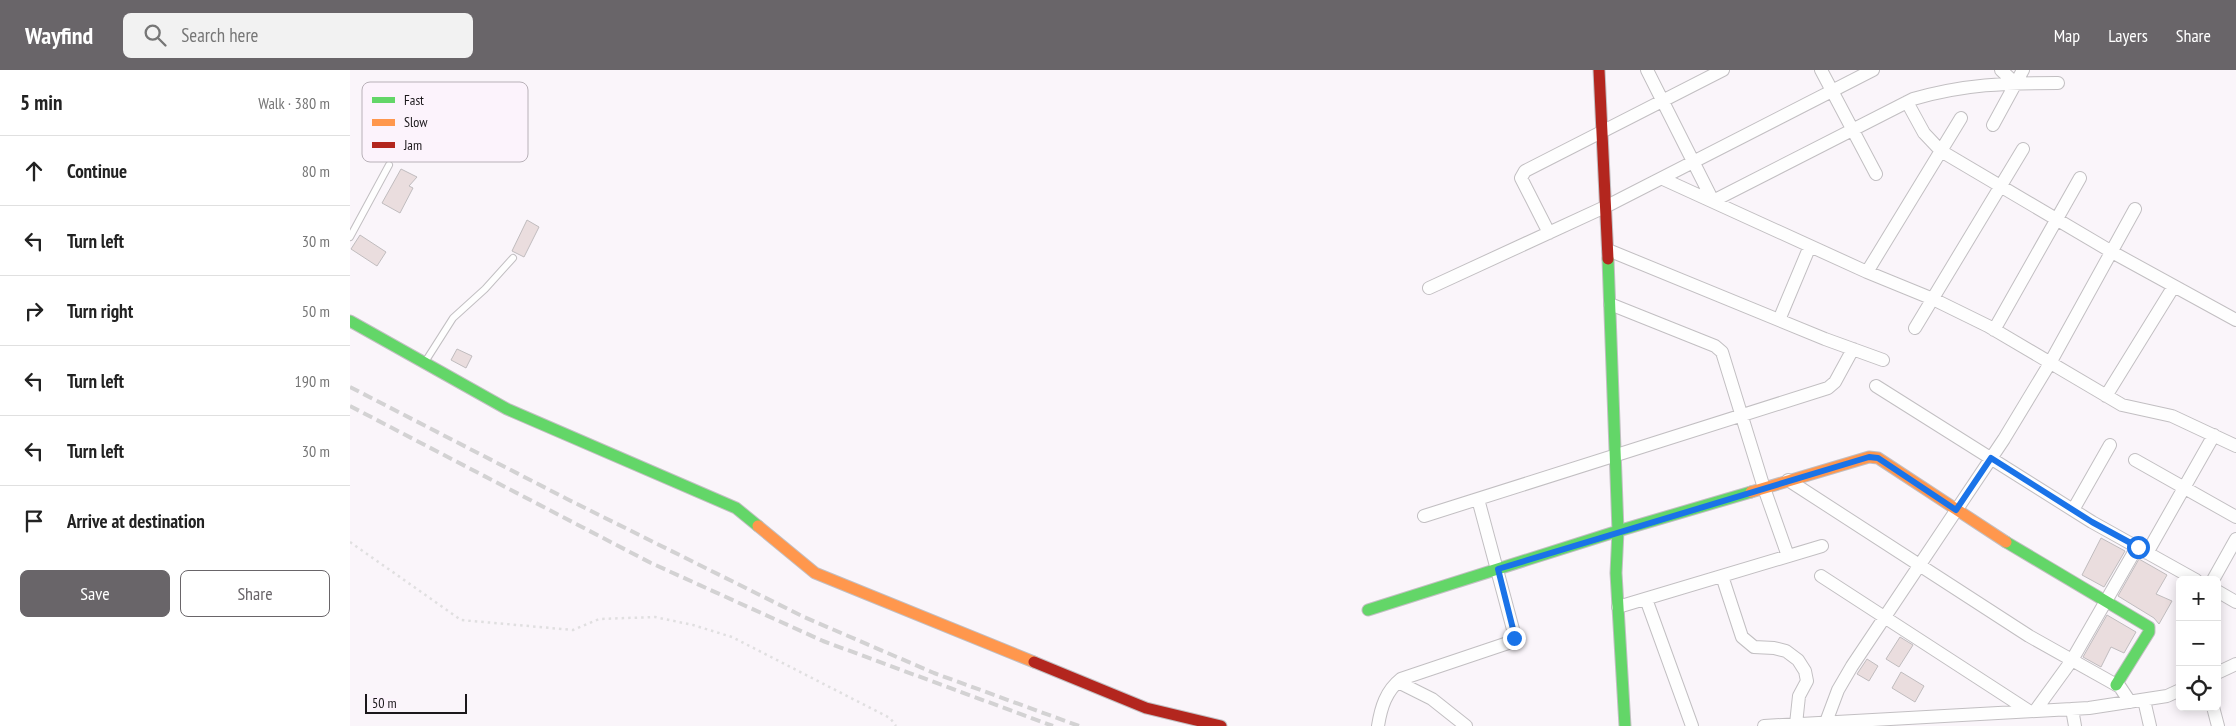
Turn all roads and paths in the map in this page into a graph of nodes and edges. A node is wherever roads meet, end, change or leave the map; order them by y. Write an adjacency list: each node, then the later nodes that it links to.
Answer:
1 (1599, 70): 16 (street)
2 (1647, 70): 11 (street)
3 (1723, 70): 11 (street)
4 (1821, 70): 10 (street)
5 (1874, 70): 10 (street)
6 (2001, 70): 8 (street)
7 (2023, 70): 8 (street)
8 (2014, 83): 9 (street); 12 (street); 14 (street)
9 (2058, 83)
10 (1832, 92): 15 (street); 19 (street)
11 (1663, 102): 16 (street); 19 (street)
12 (1907, 102): 15 (street); 18 (street)
13 (1961, 118): 18 (street)
14 (1993, 125)
15 (1852, 130): 21 (street); 25 (street)
16 (1603, 132): 26 (street); 29 (street)
17 (2023, 149): 24 (street)
18 (1941, 151): 24 (street); 35 (street)
19 (1694, 163): 23 (street); 25 (street)
20 (389, 165): 30 (lane)
21 (1876, 174)
22 (2080, 178): 28 (street)
23 (1663, 179): 25 (street); 26 (street)
24 (2001, 185): 28 (street); 38 (street)
25 (1713, 201): 31 (street)
26 (1607, 206): 29 (street); 32 (street)
27 (2135, 209): 33 (street)
28 (2056, 219): 33 (street); 44 (street)
29 (1550, 232): 37 (street)
30 (350, 237)
31 (1810, 246): 35 (street); 40 (street)
32 (1608, 250): 39 (street); 40 (street)
33 (2112, 252): 36 (street); 48 (street)
34 (512, 258): 47 (lane)
35 (1867, 272): 38 (street)
36 (2174, 286): 41 (street); 50 (street)
37 (1429, 288)
38 (1933, 299): 43 (street); 44 (street)
39 (1610, 304): 51 (street); 55 (street)
40 (1779, 320): 45 (street)
41 (2236, 320)
42 (350, 321): 47 (street)
43 (1915, 328)
44 (1994, 330): 48 (street)
45 (1853, 349): 46 (street); 51 (street)
46 (1884, 360)
47 (425, 363): 101 (street)
48 (2050, 363): 50 (street); 56 (street)
49 (1876, 386): 56 (street)
50 (2106, 396): 52 (street)
51 (1742, 417): 55 (street); 60 (street)
52 (2214, 435): 54 (street); 59 (street)
53 (2110, 445): 63 (street)
54 (2236, 446)
55 (1614, 456): 61 (street); 66 (street)
56 (1991, 458): 62 (street); 63 (street)
57 (2135, 460): 59 (street)
58 (1788, 480): 60 (street); 62 (street); 72 (street)
59 (2184, 487): 65 (street); 70 (street)
60 (1764, 488): 66 (street); 71 (street)
61 (1478, 499): 64 (street); 73 (street)
62 (1956, 510): 72 (street); 80 (street)
63 (2073, 510): 70 (street)
64 (1424, 516)
65 (2236, 517)
66 (1618, 531): 73 (street); 82 (street)
67 (2236, 539): 77 (street)
68 (350, 542): 100 (path)
69 (1822, 546): 71 (street)
70 (2142, 550): 76 (street); 80 (street)
71 (1788, 556): 74 (street)
72 (1919, 565): 84 (street); 85 (street)
73 (1498, 569): 83 (street); 88 (street)
74 (1722, 576): 79 (street); 99 (street)
75 (1821, 576): 84 (street)
76 (2189, 576)
77 (2215, 576)
78 (2221, 594): 81 (street)
79 (1646, 599): 82 (street); 105 (street)
80 (2106, 602): 85 (street); 89 (street)
81 (2236, 602)
82 (1618, 607): 104 (street)
83 (1368, 610)
84 (1883, 618): 94 (street); 98 (street)
85 (2072, 660): 89 (street); 94 (street)
86 (2236, 664): 87 (street)
87 (2221, 670)
88 (1398, 682): 102 (street); 103 (street)
89 (2116, 685): 92 (street)
90 (2176, 692): 91 (street)
91 (2144, 700): 92 (street); 109 (street)
92 (2130, 702): 93 (street)
93 (2072, 709): 94 (street); 108 (street)
94 (2032, 711): 96 (street)
95 (2214, 711): 110 (street)
96 (1999, 713): 97 (street); 107 (street)
97 (1934, 721): 98 (street)
98 (1826, 722): 99 (street)
99 (1796, 724): 106 (street)
100 (896, 726)
101 (1221, 726)
102 (1378, 726)
103 (1466, 726)
104 (1625, 726)
105 (1692, 726)
106 (1765, 726)
107 (2001, 726)
108 (2075, 726)
109 (2150, 726)
110 (2218, 726)

